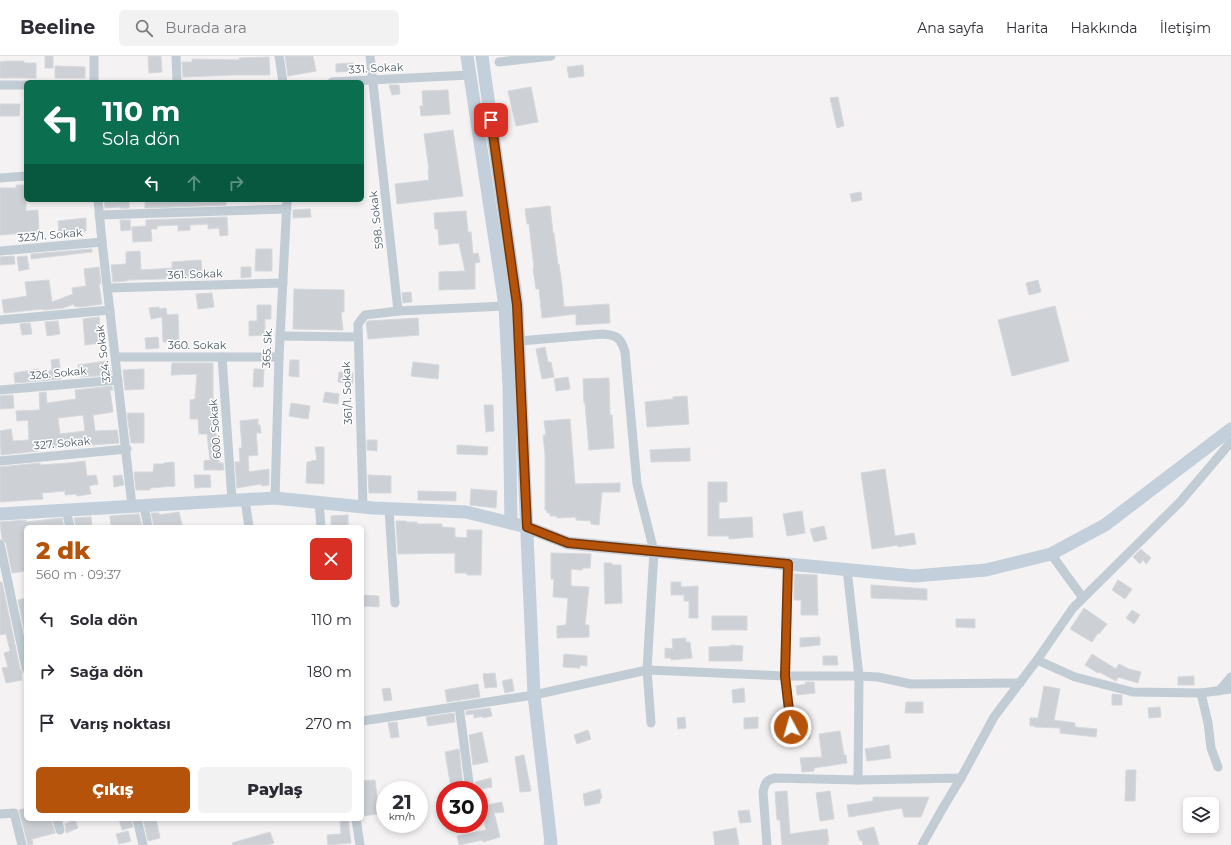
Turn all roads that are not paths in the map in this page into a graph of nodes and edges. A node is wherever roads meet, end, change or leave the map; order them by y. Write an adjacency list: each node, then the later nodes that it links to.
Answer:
1 (94, 56): 10 (street)
2 (176, 56): 11 (street)
3 (279, 56): 12 (street)
4 (370, 56): 14 (street, 598. Sokak)
5 (467, 56): 9 (main road)
6 (482, 56): 32 (main road)
7 (551, 56): 8 (street)
8 (499, 62)
9 (469, 75): 14 (street, 331. Sokak); 26 (main road)
10 (94, 80)
11 (177, 80)
12 (284, 80)
13 (364, 80): 14 (street, 331. Sokak)
14 (373, 80): 28 (street, 598. Sokak)
15 (0, 85): 16 (street)
16 (24, 86)
17 (24, 176): 18 (street)
18 (0, 178)
19 (98, 202): 21 (street, 324. Sokak)
20 (287, 204): 21 (street); 24 (street, 365. Sk.)
21 (99, 214): 22 (street, 324. Sokak)
22 (102, 242): 23 (street, 323/1. Sokak); 25 (street, 324. Sokak)
23 (0, 251)
24 (283, 283): 25 (street, 361. Sokak); 30 (street, 365. Sk.)
25 (108, 288): 27 (street, 324. Sokak)
26 (505, 306): 28 (street, 361/1. Sokak); 51 (main road)
27 (110, 310): 29 (street); 33 (street, 324. Sokak)
28 (398, 310): 31 (street, 361/1. Sokak)
29 (0, 320)
30 (280, 336): 31 (street); 35 (street, 365. Sk.)
31 (358, 337): 47 (street, 361/1. Sokak)
32 (519, 341): 56 (main road); 58 (street)
33 (116, 357): 34 (street, 360. Sokak); 36 (street, 324. Sokak)
34 (222, 357): 35 (street, 360. Sokak); 43 (street, 600. Sokak)
35 (279, 358): 42 (street, 365. Sk.)
36 (118, 380): 37 (street, 326. Sokak); 40 (street, 324. Sokak)
37 (0, 390)
38 (1231, 429): 59 (main road)
39 (1231, 442): 62 (street)
40 (127, 449): 41 (street, 327. Sokak); 46 (street, 324. Sokak)
41 (0, 461)
42 (275, 498): 44 (main road); 45 (main road)
43 (232, 500): 44 (main road); 46 (main road)
44 (246, 500): 54 (street)
45 (318, 502): 47 (main road); 55 (street)
46 (138, 506): 49 (main road); 53 (street, 324. Sokak)
47 (363, 507): 48 (main road)
48 (389, 509): 51 (main road); 63 (street)
49 (66, 510): 50 (main road); 52 (street)
50 (0, 514)
51 (511, 523): 56 (main road)
52 (70, 525)
53 (147, 525)
54 (249, 525)
55 (322, 525)
56 (527, 527): 58 (main road); 74 (main road)
57 (0, 544): 64 (street)
58 (654, 551): 60 (main road); 66 (street)
59 (1051, 554): 61 (main road); 62 (street)
60 (788, 564): 61 (main road); 67 (street)
61 (847, 570): 68 (street)
62 (1083, 598): 65 (street)
63 (395, 603)
64 (24, 658)
65 (1037, 660): 70 (street); 73 (street)
66 (647, 670): 67 (street); 74 (street); 77 (street)
67 (785, 676): 68 (street); 78 (street)
68 (859, 676): 70 (street); 81 (street)
69 (1231, 677): 72 (street)
70 (1020, 683): 80 (street)
71 (1231, 689): 72 (street)
72 (1219, 691): 73 (street)
73 (1201, 693): 79 (street)
74 (534, 695): 75 (street); 91 (main road)
75 (459, 706): 76 (street); 82 (street)
76 (364, 720)
77 (651, 723)
78 (791, 727)
79 (1218, 766)
80 (961, 778): 81 (street); 93 (street)
81 (858, 780): 92 (street)
82 (469, 781)
83 (0, 814): 88 (street)
84 (58, 821): 87 (street)
85 (137, 821): 89 (street)
86 (356, 821): 90 (street)
87 (60, 830)
88 (22, 845)
89 (143, 845)
90 (360, 845)
91 (550, 845)
92 (767, 845)
93 (922, 845)

